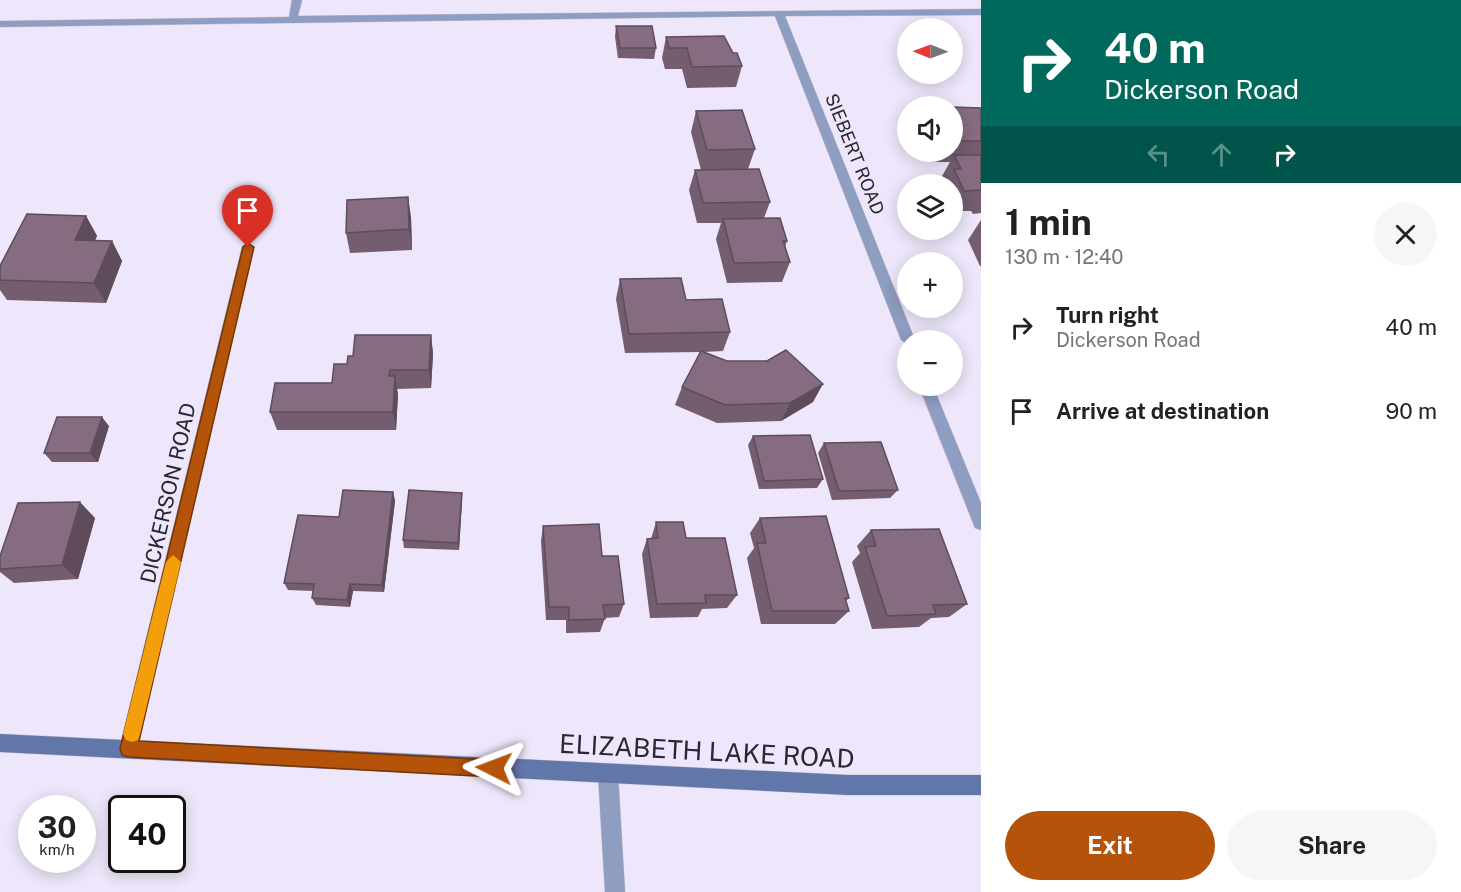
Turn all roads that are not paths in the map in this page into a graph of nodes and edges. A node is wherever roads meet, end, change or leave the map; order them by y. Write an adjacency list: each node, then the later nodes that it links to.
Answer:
1 (297, 0): 4 (street)
2 (981, 12): 3 (street)
3 (779, 15): 4 (street); 7 (street, SIEBERT ROAD)
4 (293, 19): 5 (street)
5 (0, 24)
6 (248, 247): 11 (street, DICKERSON ROAD)
7 (905, 330)
8 (930, 396): 9 (street)
9 (981, 523)
10 (0, 743): 11 (street, ELIZABETH LAKE ROAD)
11 (128, 749): 12 (street, ELIZABETH LAKE ROAD)
12 (608, 774): 13 (street, ELIZABETH LAKE ROAD); 14 (street)
13 (981, 785)
14 (615, 892)

